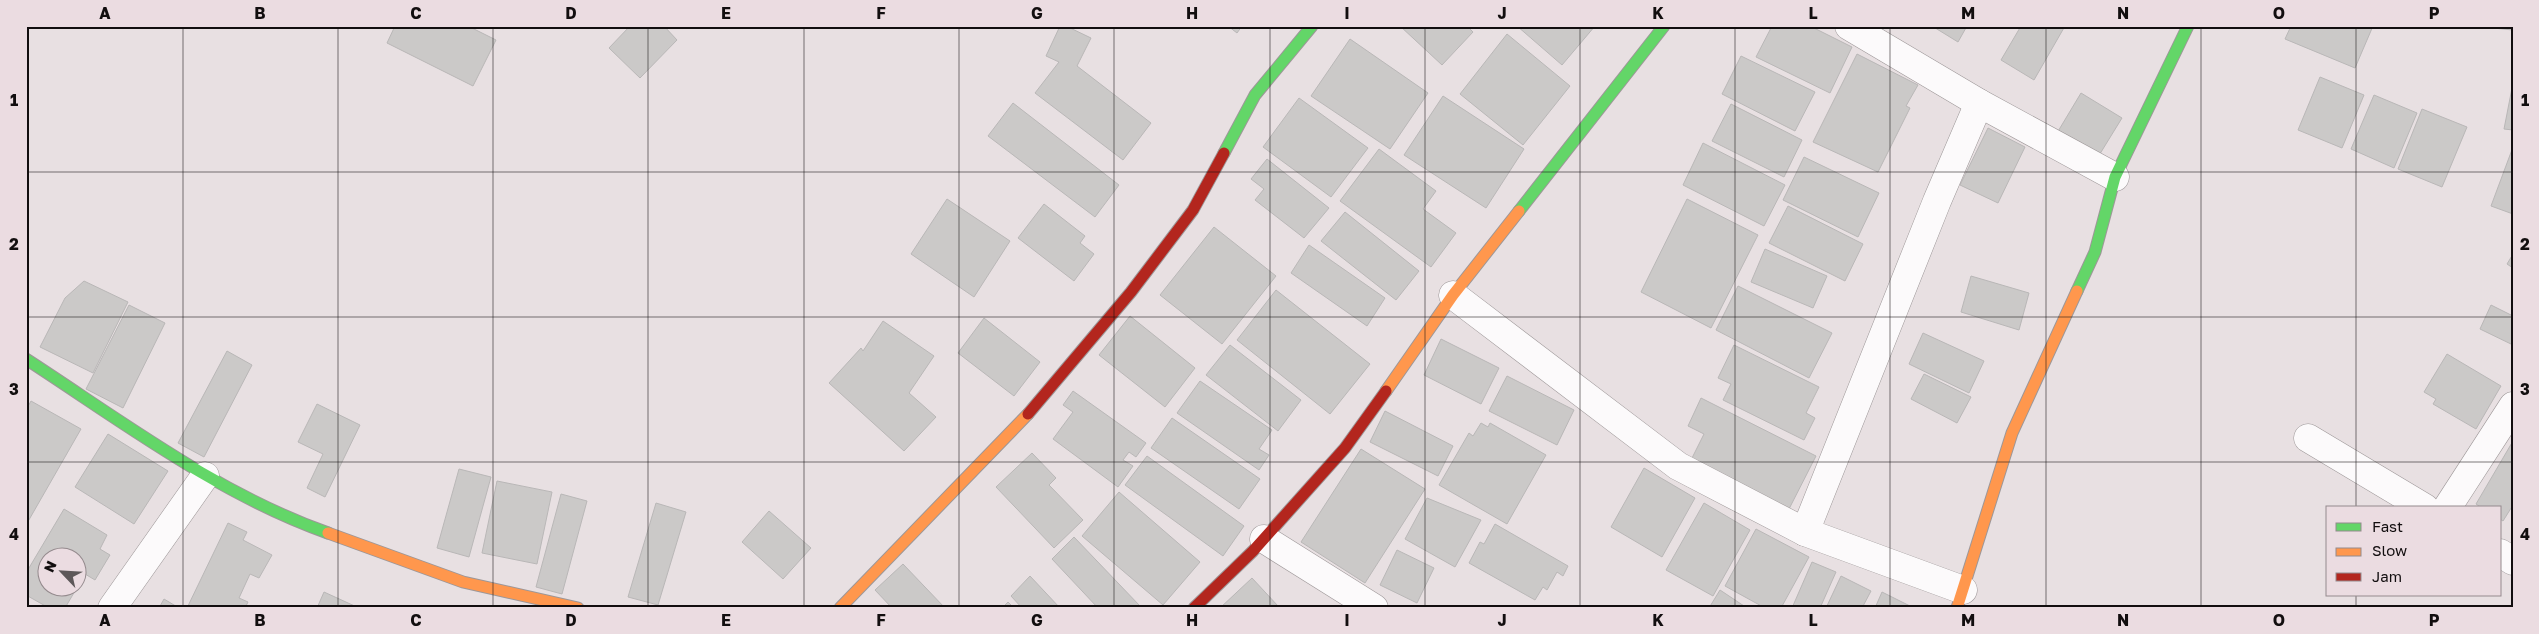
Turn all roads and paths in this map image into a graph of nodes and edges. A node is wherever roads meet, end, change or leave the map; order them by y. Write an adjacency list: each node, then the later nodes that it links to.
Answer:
1 (1312, 26): 21 (street)
2 (1664, 26): 7 (street)
3 (1849, 26): 5 (street)
4 (2188, 26): 6 (street)
5 (1979, 103): 6 (street); 14 (street)
6 (2115, 177): 18 (street)
7 (1453, 295): 14 (street); 15 (street)
8 (26, 359): 11 (street)
9 (2513, 406): 13 (street)
10 (2308, 438): 12 (street)
11 (205, 476): 19 (street); 20 (street)
12 (2422, 506)
13 (2448, 506)
14 (1805, 532): 18 (street)
15 (1264, 540): 22 (street); 23 (street)
16 (2502, 554): 17 (street)
17 (2513, 561)
18 (1960, 599)
19 (112, 608)
20 (578, 608)
21 (840, 608)
22 (1194, 608)
23 (1374, 608)

